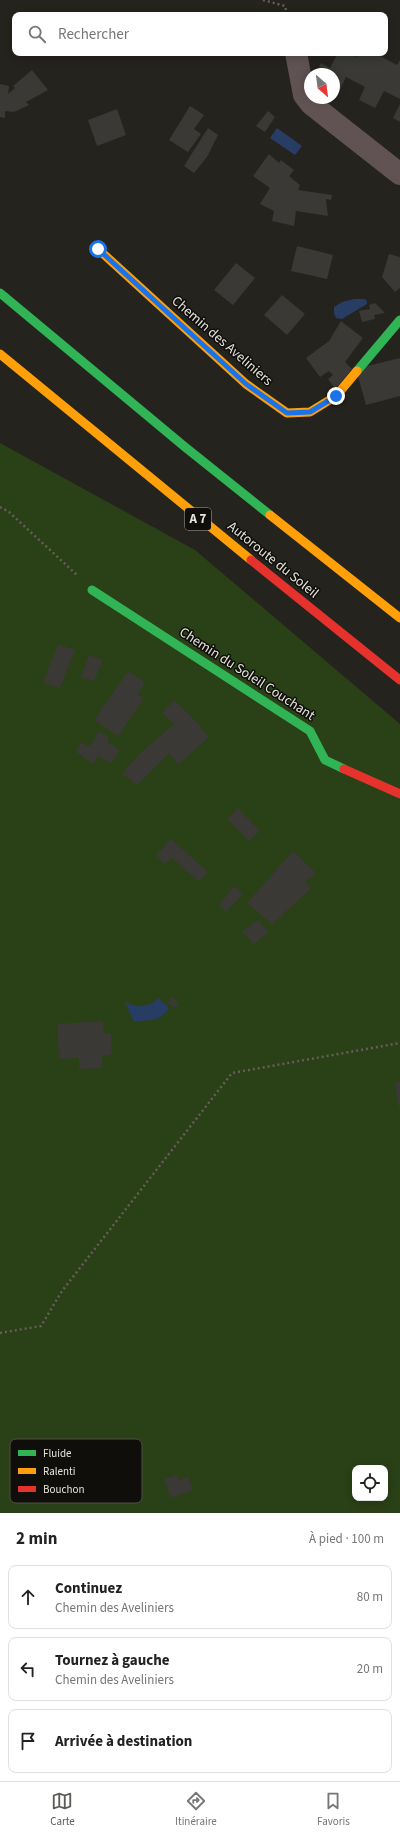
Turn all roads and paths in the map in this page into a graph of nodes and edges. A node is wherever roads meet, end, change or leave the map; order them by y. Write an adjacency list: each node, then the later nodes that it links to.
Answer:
1 (263, 0): 2 (path)
2 (286, 12)
3 (297, 56): 4 (street)
4 (400, 174)
5 (98, 249): 7 (main road, Chemin des Aveliniers)
6 (0, 293): 11 (main road)
7 (400, 320)
8 (0, 354): 12 (main road, Autoroute du Soleil / A 7)
9 (0, 507): 10 (path)
10 (92, 590): 13 (main road, Chemin du Soleil Couchant)
11 (400, 618)
12 (400, 680)
13 (400, 794)
14 (400, 1044): 15 (path)
15 (0, 1333)

